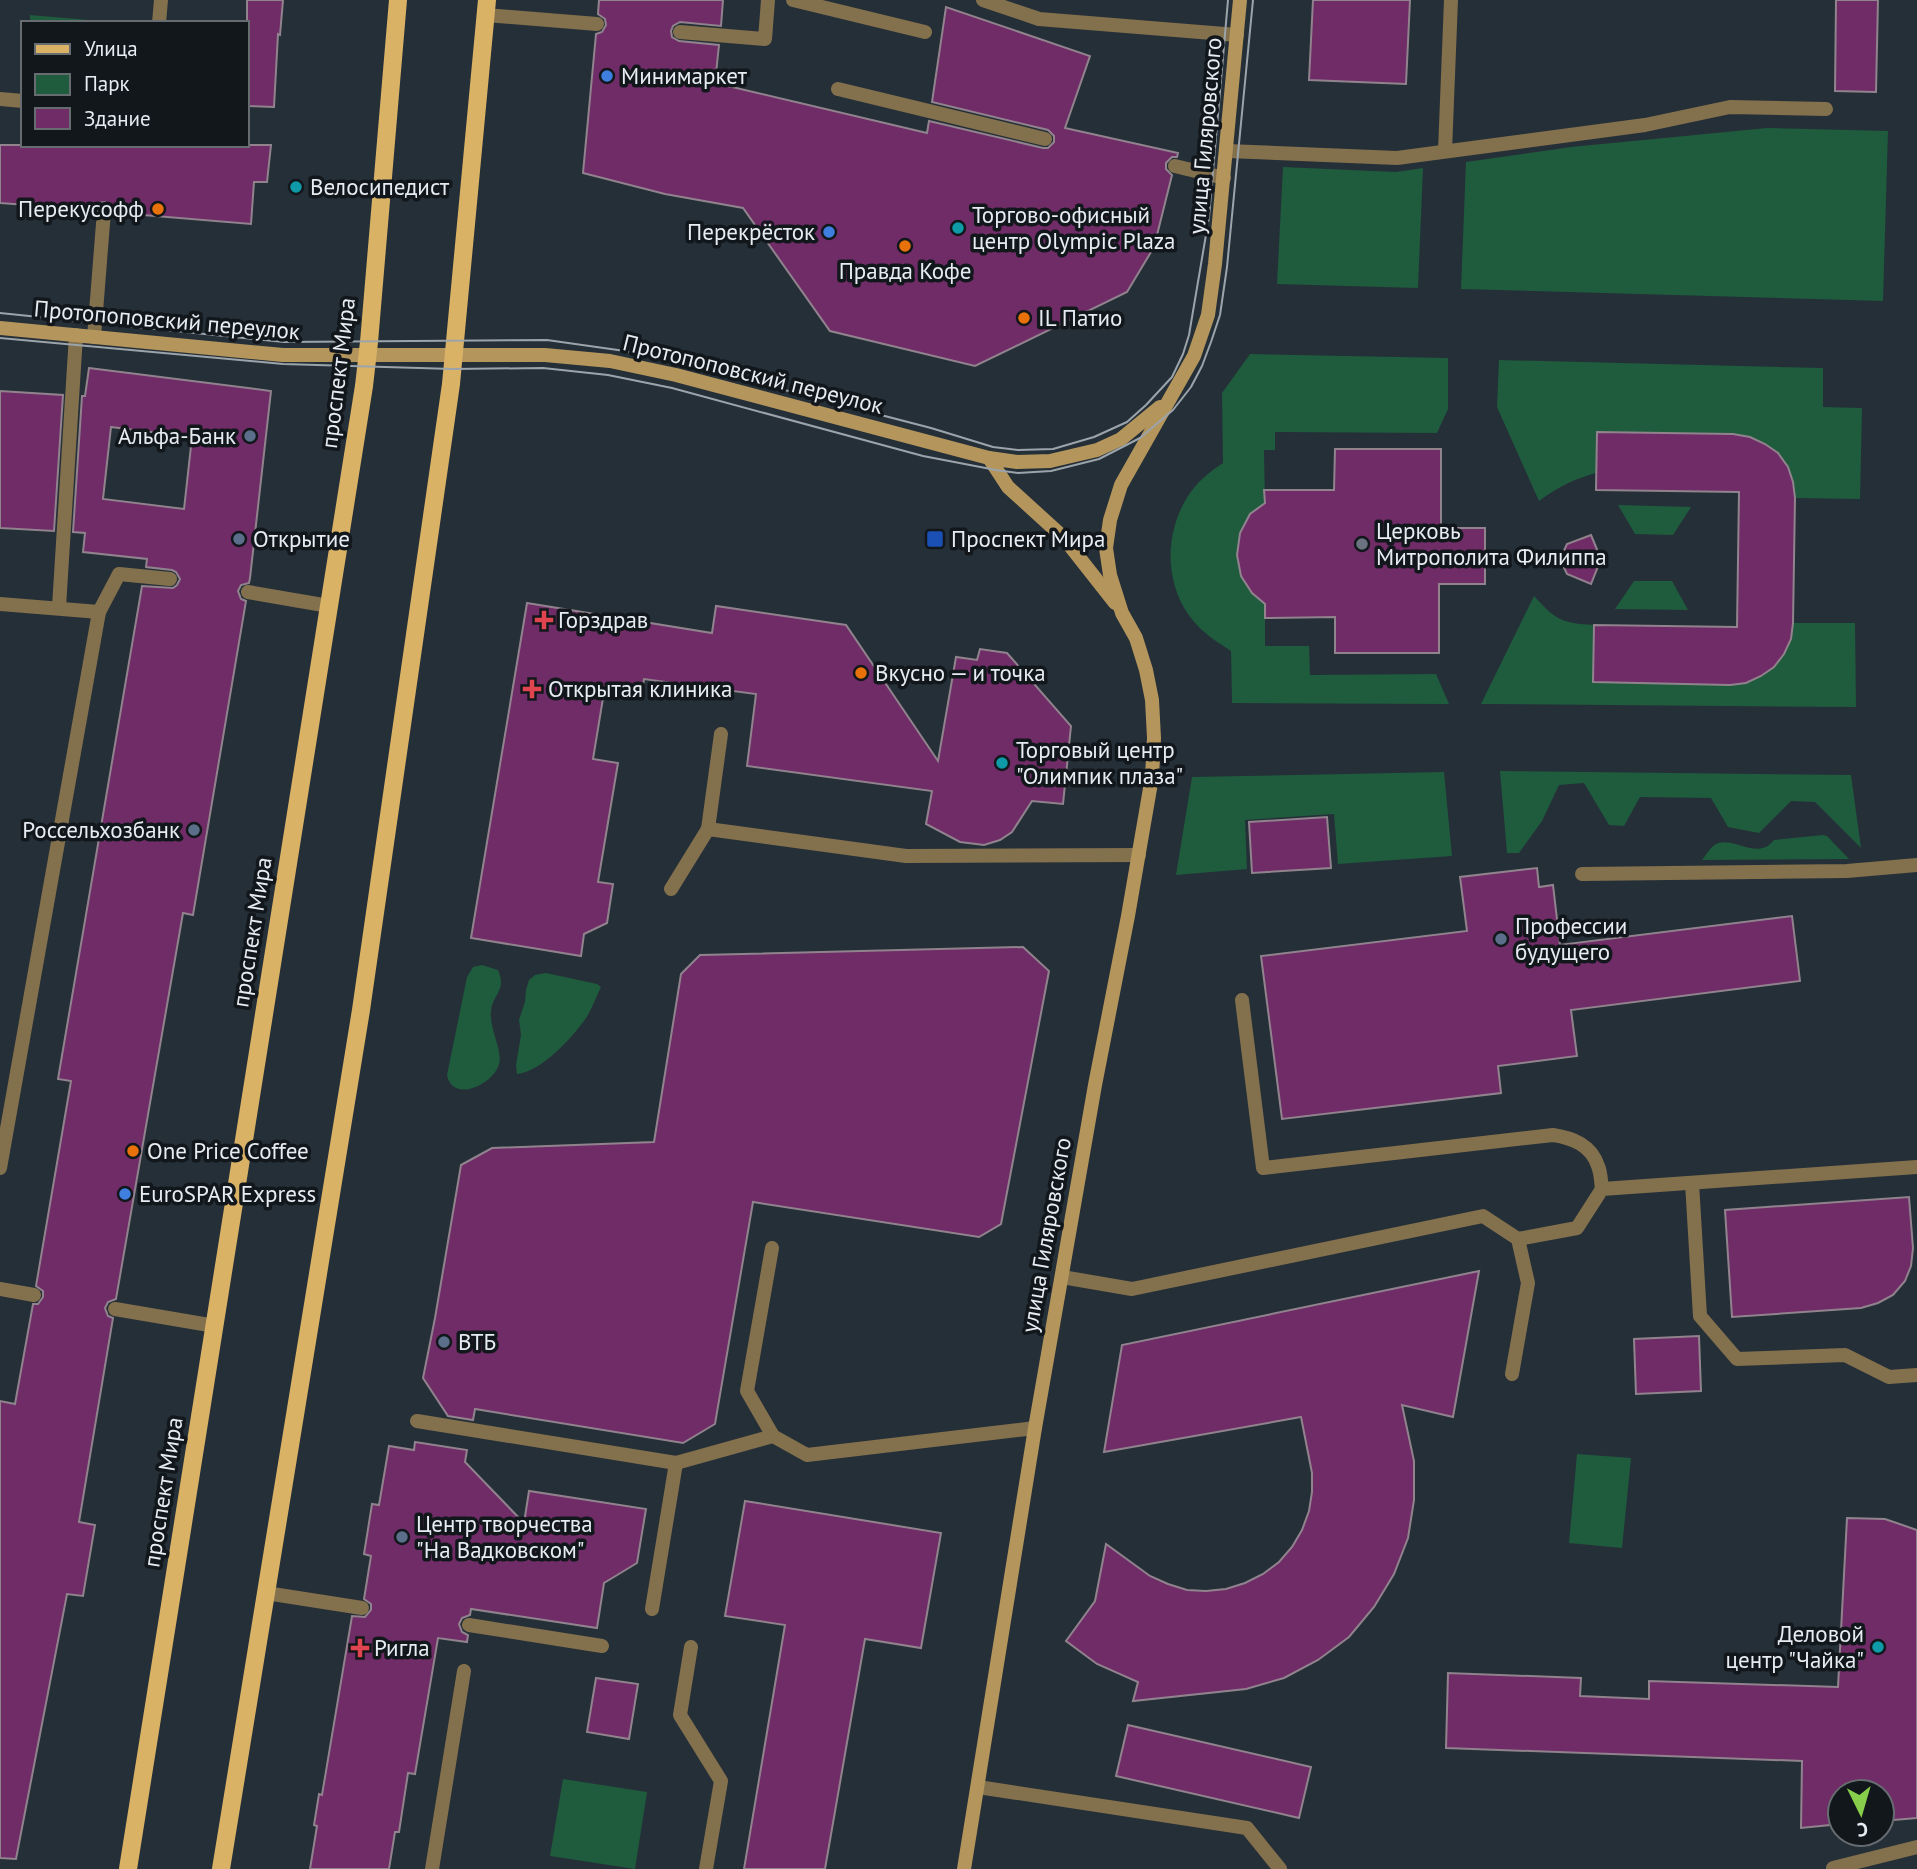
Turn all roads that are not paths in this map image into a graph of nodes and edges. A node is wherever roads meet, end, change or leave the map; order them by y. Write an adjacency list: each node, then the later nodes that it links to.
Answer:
1 (161, 0): 9 (lane)
2 (398, 0): 27 (main road, проспект Мира)
3 (768, 0): 11 (lane)
4 (793, 0): 12 (lane)
5 (983, 0): 13 (lane)
6 (1240, 0): 13 (street, улица Гиляровского)
7 (1451, 0): 20 (lane)
8 (486, 7): 10 (lane); 28 (main road)
9 (159, 21)
10 (597, 24)
11 (680, 32)
12 (925, 32)
13 (1237, 35): 19 (street, улица Гиляровского)
14 (838, 89): 18 (lane)
15 (0, 99): 16 (lane)
16 (21, 101)
17 (1826, 109): 20 (lane)
18 (1045, 139)
19 (1227, 151): 20 (lane); 22 (street, улица Гиляровского)
20 (1445, 151)
21 (1175, 166): 22 (lane)
22 (1224, 178): 29 (street, улица Гиляровского)
23 (104, 211): 26 (lane)
24 (0, 328): 25 (street, Протопоповский переулок)
25 (76, 335): 26 (street, Протопоповский переулок); 34 (lane)
26 (94, 337): 27 (street, Протопоповский переулок)
27 (368, 355): 28 (street, Протопоповский переулок); 35 (main road, проспект Мира)
28 (454, 356): 30 (street, Протопоповский переулок); 62 (main road)
29 (1173, 393): 30 (street, улица Гиляровского); 37 (street, улица Гиляровского)
30 (989, 458): 37 (street, улица Гиляровского)
31 (170, 579): 36 (lane)
32 (247, 592): 35 (lane)
33 (0, 604): 34 (lane)
34 (59, 607): 36 (lane)
35 (329, 607): 55 (main road, проспект Мира)
36 (99, 612): 46 (lane)
37 (1122, 612): 40 (street, улица Гиляровского)
38 (721, 734): 39 (lane)
39 (708, 829): 40 (lane); 43 (lane)
40 (1139, 855): 51 (street, улица Гиляровского)
41 (1917, 864): 42 (lane)
42 (1581, 874)
43 (671, 889)
44 (1242, 1000): 48 (lane)
45 (1917, 1167): 47 (lane)
46 (0, 1168)
47 (1692, 1183): 48 (lane); 57 (lane)
48 (1602, 1189): 49 (lane)
49 (1518, 1239): 51 (lane); 56 (lane)
50 (772, 1248): 60 (lane)
51 (1062, 1277): 59 (street, улица Гиляровского)
52 (0, 1289): 53 (lane)
53 (34, 1295)
54 (115, 1309): 55 (lane)
55 (215, 1326): 72 (main road, проспект Мира)
56 (1512, 1374)
57 (1917, 1375)
58 (417, 1420): 61 (lane)
59 (1035, 1428): 60 (lane); 69 (street, улица Гиляровского)
60 (773, 1436): 61 (lane)
61 (676, 1463): 64 (lane)
62 (266, 1592): 63 (lane); 73 (main road)
63 (362, 1608)
64 (652, 1609)
65 (469, 1625): 66 (lane)
66 (602, 1646)
67 (691, 1647): 75 (lane)
68 (464, 1671): 74 (lane)
69 (978, 1787): 76 (street, улица Гиляровского); 77 (lane)
70 (1917, 1847): 71 (lane)
71 (1833, 1868)
72 (128, 1869)
73 (221, 1869)
74 (432, 1869)
75 (706, 1869)
76 (964, 1869)
77 (1280, 1869)

